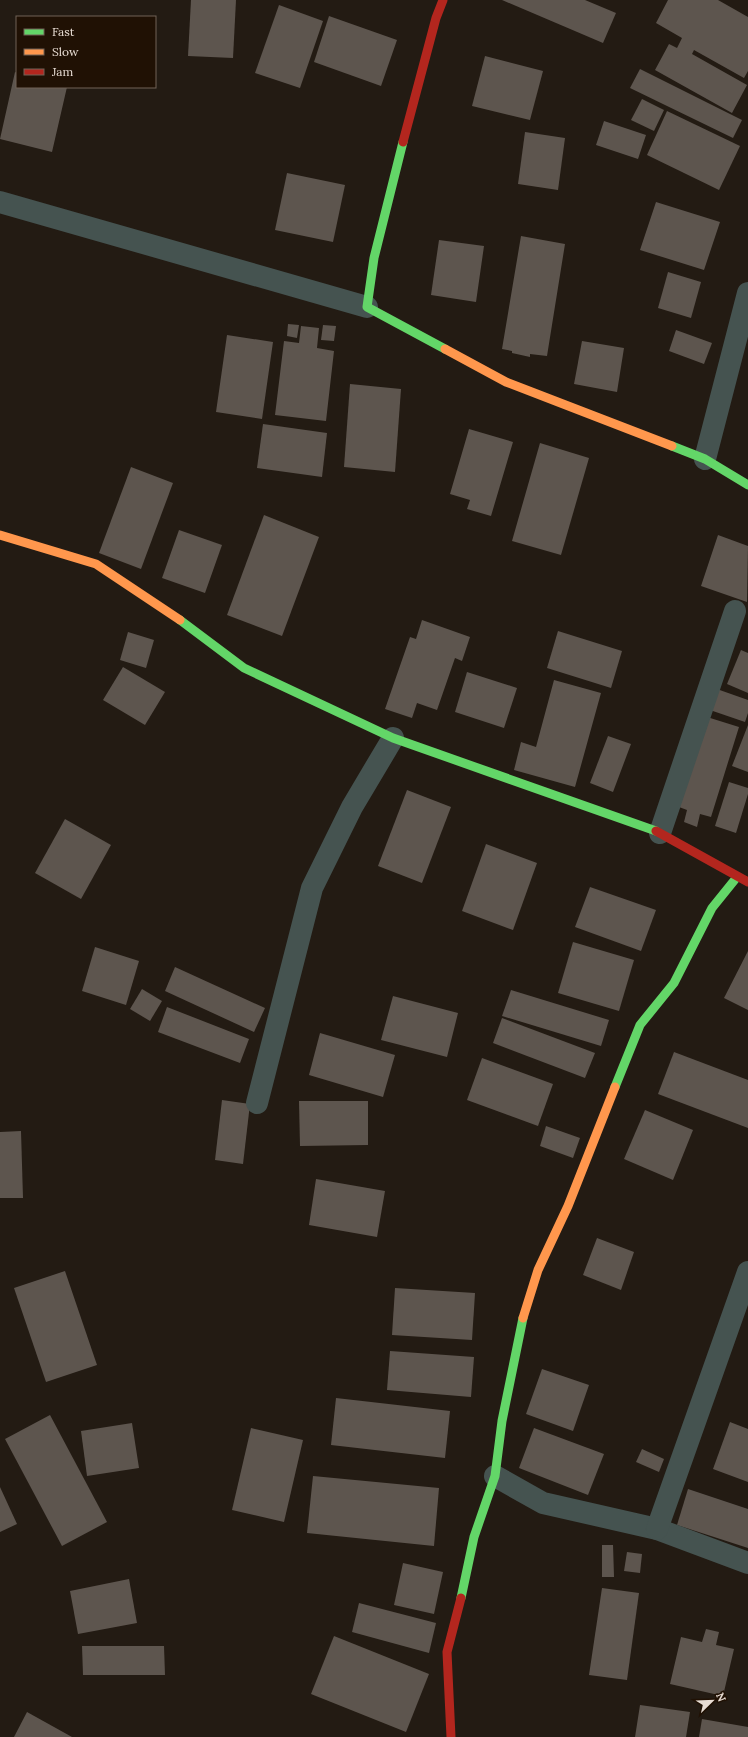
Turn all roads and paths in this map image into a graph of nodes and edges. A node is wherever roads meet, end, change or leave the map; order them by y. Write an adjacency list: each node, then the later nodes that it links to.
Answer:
1 (443, 0): 4 (street)
2 (0, 202): 4 (street)
3 (748, 293): 5 (street)
4 (367, 307): 5 (street)
5 (705, 460): 6 (street)
6 (748, 486)
7 (0, 536): 9 (street)
8 (735, 611): 10 (street)
9 (393, 738): 10 (street); 13 (street)
10 (660, 833): 11 (street)
11 (737, 877): 12 (street); 15 (street)
12 (748, 882)
13 (257, 1103)
14 (748, 1272): 16 (street)
15 (495, 1476): 16 (street); 18 (street)
16 (657, 1529): 17 (street)
17 (748, 1563)
18 (451, 1737)

